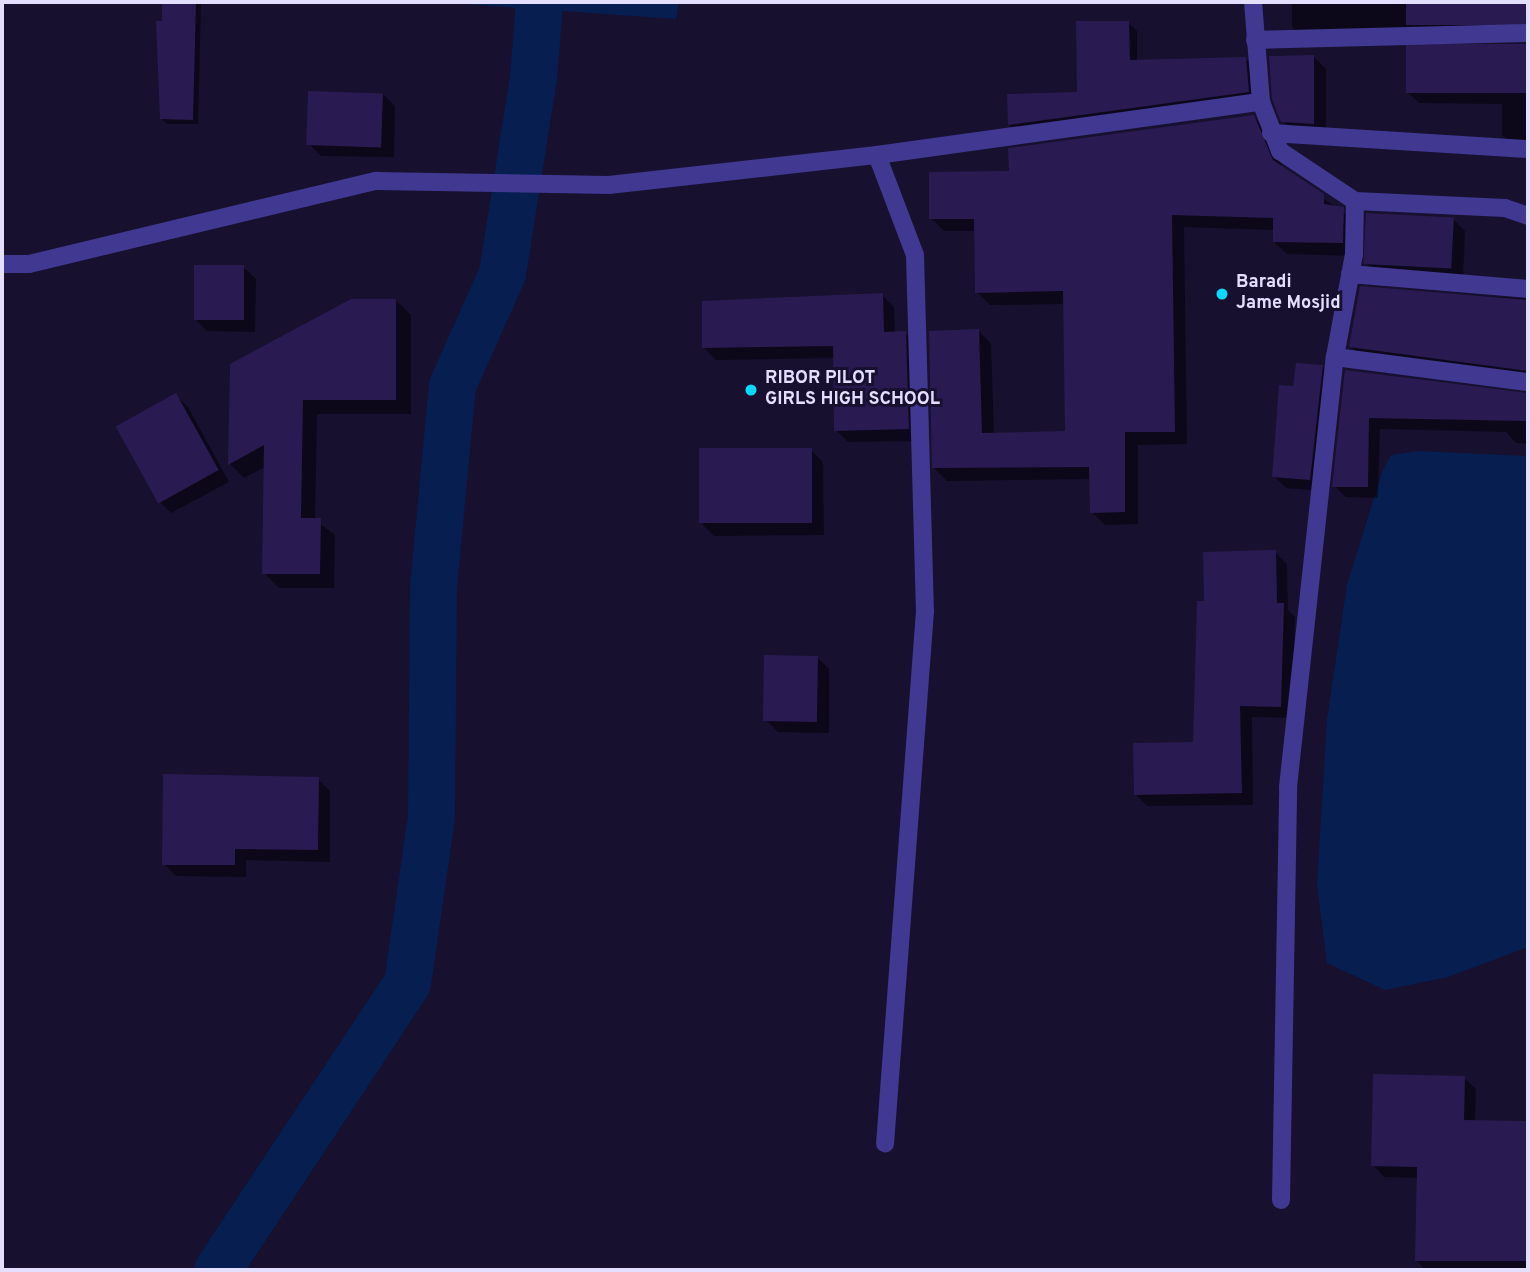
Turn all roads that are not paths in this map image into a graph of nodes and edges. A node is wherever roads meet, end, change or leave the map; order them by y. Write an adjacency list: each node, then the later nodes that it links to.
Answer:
1 (1253, 2): 3 (street)
2 (1528, 33): 3 (street)
3 (1255, 40): 4 (street)
4 (1261, 102): 5 (street); 7 (street)
5 (1271, 132): 6 (street); 8 (street)
6 (1528, 149)
7 (877, 155): 10 (street); 15 (street)
8 (1355, 201): 9 (street); 11 (street)
9 (1528, 216)
10 (2, 264)
11 (1350, 274): 12 (street); 13 (street)
12 (1528, 289)
13 (1335, 356): 14 (street); 16 (street)
14 (1528, 382)
15 (885, 1144)
16 (1281, 1200)

